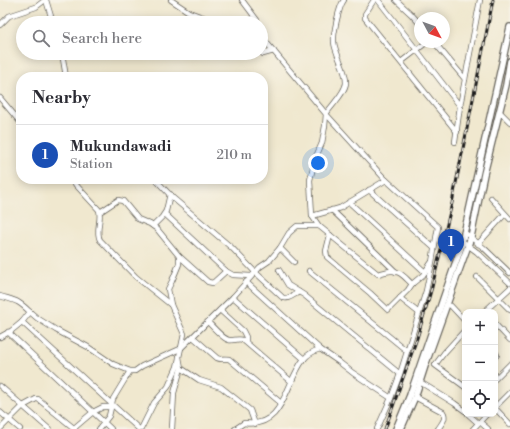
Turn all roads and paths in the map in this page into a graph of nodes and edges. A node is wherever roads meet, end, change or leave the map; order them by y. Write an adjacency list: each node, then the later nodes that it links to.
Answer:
1 (45, 0): 9 (street); 13 (street)
2 (171, 0): 10 (street)
3 (242, 0): 11 (street)
4 (344, 0): 30 (street)
5 (374, 0): 23 (street)
6 (378, 0): 18 (street)
7 (396, 0): 12 (street)
8 (480, 0): 25 (street)
9 (51, 16)
10 (200, 16)
11 (254, 16)
12 (414, 17)
13 (0, 24)
14 (510, 27): 50 (street)
15 (268, 45): 19 (street)
16 (420, 48): 18 (street)
17 (439, 48): 25 (street)
18 (417, 51): 23 (street); 28 (street)
19 (274, 52): 20 (street); 30 (street)
20 (268, 53)
21 (63, 60): 24 (street)
22 (510, 61): 26 (street)
23 (401, 62): 33 (street)
24 (65, 72)
25 (465, 78): 28 (street)
26 (508, 87): 29 (street)
27 (0, 98): 31 (street)
28 (460, 106): 33 (street)
29 (500, 112): 32 (street); 52 (street)
30 (326, 114): 35 (street); 46 (street)
31 (16, 117)
32 (510, 122)
33 (456, 132): 34 (street)
34 (455, 142)
35 (386, 180): 38 (street); 57 (street)
36 (75, 184): 43 (street)
37 (160, 184): 39 (street)
38 (369, 190): 41 (street); 57 (street)
39 (170, 194): 44 (street); 67 (street)
40 (491, 198): 45 (street)
41 (349, 202): 42 (street); 65 (street)
42 (332, 210): 46 (street); 64 (street)
43 (100, 212): 48 (street); 78 (street)
44 (164, 214): 48 (street); 62 (street)
45 (506, 214): 47 (street); 54 (street)
46 (312, 216): 49 (street)
47 (510, 219)
48 (153, 226): 58 (street)
49 (319, 226): 51 (street); 56 (street)
50 (464, 232): 52 (street); 53 (street)
51 (330, 235): 64 (street); 76 (street)
52 (471, 238): 54 (street); 55 (street)
53 (462, 241): 55 (street); 139 (street)
54 (478, 244): 66 (street)
55 (469, 245): 70 (street); 100 (street)
56 (280, 248): 59 (street); 67 (street)
57 (434, 248): 60 (street)
58 (179, 256): 62 (street); 78 (street)
59 (294, 262)
60 (432, 262): 65 (street); 84 (street)
61 (279, 270): 73 (street)
62 (226, 271): 67 (street)
63 (309, 271): 97 (street)
64 (396, 272): 71 (street)
65 (425, 272): 71 (street)
66 (510, 273)
67 (253, 274): 69 (street); 73 (street)
68 (477, 277): 77 (street)
69 (246, 282): 75 (street); 96 (street)
70 (510, 283)
71 (412, 284): 76 (street)
72 (510, 288): 77 (street)
73 (298, 292): 105 (street)
74 (0, 296): 83 (street)
75 (233, 297): 81 (street); 99 (street)
76 (400, 298): 84 (street)
77 (499, 298): 80 (street); 82 (street)
78 (171, 305): 95 (street)
79 (451, 306): 85 (street)
80 (487, 309)
81 (220, 310): 87 (street); 94 (street)
82 (510, 310)
83 (30, 312): 86 (street); 104 (street)
84 (419, 313): 97 (street)
85 (462, 318)
86 (22, 322): 89 (street); 115 (street)
87 (208, 322): 92 (street); 94 (street)
88 (498, 327): 93 (street)
89 (8, 332): 91 (street); 121 (street)
90 (462, 333): 102 (street)
91 (0, 337)
92 (193, 337): 95 (street); 114 (street)
93 (510, 340)
94 (246, 342): 107 (street)
95 (180, 349): 98 (street); 104 (street)
96 (320, 349): 99 (street); 113 (street)
97 (407, 351): 105 (street)
98 (179, 357): 103 (street); 135 (street)
99 (304, 359): 107 (street)
100 (426, 362): 102 (street); 108 (street)
101 (510, 364): 106 (street)
102 (435, 365): 109 (street)
103 (181, 368): 127 (street); 136 (street)
104 (130, 371): 115 (street)
105 (400, 374): 113 (street)
106 (498, 376)
107 (292, 382): 114 (street)
108 (420, 382): 112 (street); 118 (street)
109 (462, 384)
110 (0, 386): 117 (street)
111 (510, 393): 116 (street)
112 (415, 397): 140 (street); 141 (street)
113 (391, 398): 138 (street)
114 (281, 404): 127 (street)
115 (111, 405): 121 (street); 125 (street); 135 (street)
116 (498, 405)
117 (23, 406): 124 (street); 131 (street); 132 (street)
118 (462, 409)
119 (498, 411): 128 (street)
120 (0, 412): 124 (street)
121 (93, 412): 125 (street); 132 (street)
122 (472, 417): 126 (street)
123 (485, 417): 126 (street)
124 (9, 420): 129 (street); 130 (street)
125 (104, 422): 133 (street); 134 (street)
126 (479, 422): 142 (street); 143 (street)
127 (255, 424): 137 (street)
128 (510, 424)
129 (0, 429)
130 (20, 429)
131 (49, 429)
132 (74, 429)
133 (99, 429)
134 (111, 429)
135 (140, 429)
136 (172, 429)
137 (235, 429)
138 (377, 429)
139 (396, 429)
140 (401, 429)
141 (438, 429)
142 (473, 429)
143 (488, 429)

